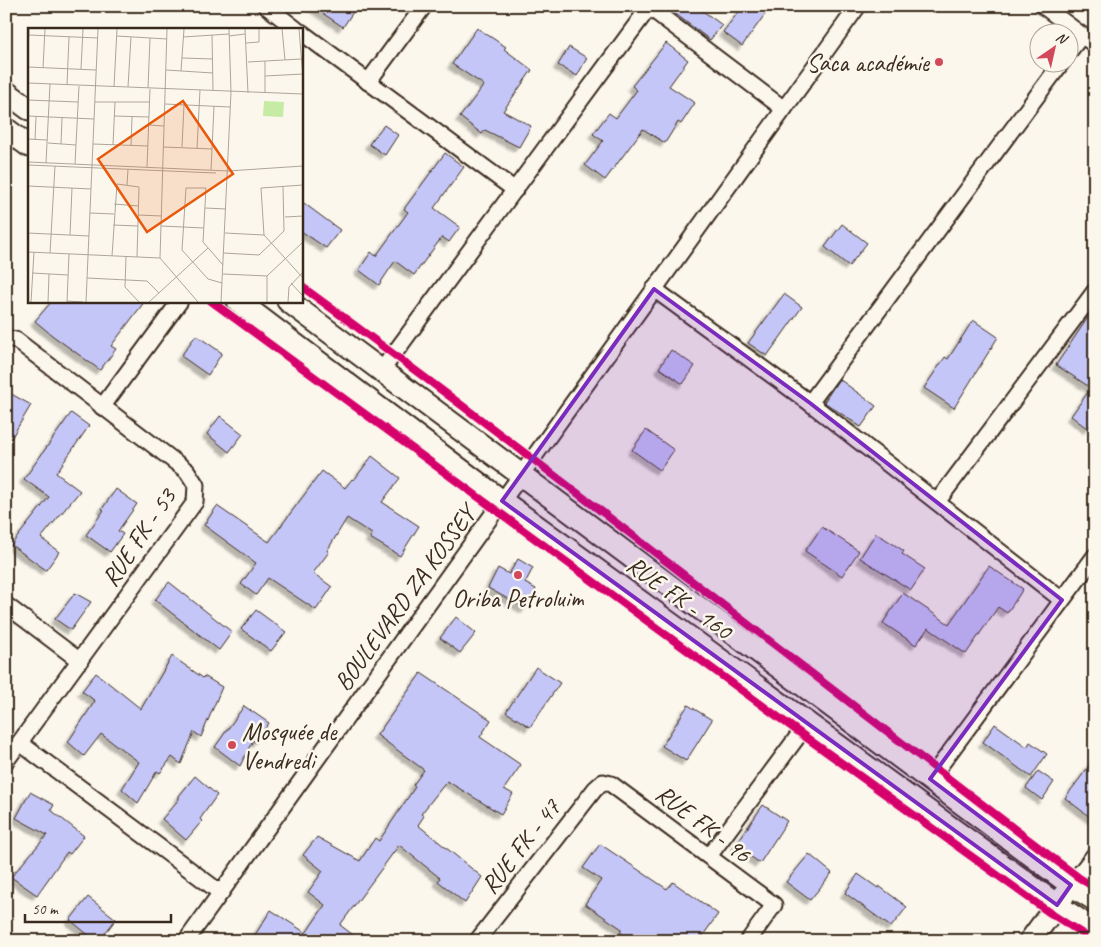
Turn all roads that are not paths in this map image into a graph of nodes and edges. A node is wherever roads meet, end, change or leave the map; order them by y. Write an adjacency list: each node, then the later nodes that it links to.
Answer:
1 (266, 6): 6 (street)
2 (424, 6): 12 (street)
3 (858, 6): 15 (street, BOULEVARD ZA KOSSEY)
4 (1043, 6): 8 (street)
5 (650, 7): 15 (street); 18 (street)
6 (295, 28)
7 (302, 33): 12 (street)
8 (1082, 35): 9 (street); 10 (street)
9 (1078, 40)
10 (1095, 45)
11 (1055, 72): 26 (street)
12 (368, 82): 18 (street)
13 (6, 92): 14 (main road)
14 (28, 108)
15 (784, 109): 19 (street, BOULEVARD ZA KOSSEY)
16 (6, 129): 17 (main road)
17 (28, 145)
18 (515, 190): 25 (street)
19 (654, 289): 26 (street); 28 (street, BOULEVARD ZA KOSSEY)
20 (1095, 290): 30 (street)
21 (179, 302): 27 (street)
22 (239, 302): 29 (main road, RUE FK - 160)
23 (289, 302): 25 (main road, RUE FK - 160)
24 (6, 338): 27 (street, RUE FK - 53)
25 (382, 370): 28 (main road, RUE FK - 160)
26 (810, 403): 30 (street)
27 (102, 407): 34 (street, RUE FK - 53)
28 (521, 474): 29 (street, BOULEVARD ZA KOSSEY); 38 (main road, RUE FK - 160)
29 (502, 501): 35 (main road, RUE FK - 160); 43 (street, BOULEVARD ZA KOSSEY)
30 (937, 502): 32 (street)
31 (1095, 556): 32 (street)
32 (1062, 600): 38 (street)
33 (6, 605): 34 (street)
34 (80, 660): 36 (street, RUE FK - 53)
35 (806, 724): 41 (street); 45 (main road, RUE FK - 160)
36 (20, 743): 37 (street, RUE FK - 53); 43 (street)
37 (6, 761)
38 (930, 779): 42 (main road, RUE FK - 160)
39 (603, 782): 41 (street, RUE FK - 96); 48 (street, RUE FK - 47)
40 (1095, 854): 42 (street)
41 (708, 856): 49 (street, RUE FK - 96)
42 (1071, 885): 44 (main road, RUE FK - 160); 45 (main road)
43 (221, 893): 47 (street, BOULEVARD ZA KOSSEY)
44 (1095, 900)
45 (1057, 906): 46 (main road, RUE FK - 160); 50 (main road)
46 (1095, 931)
47 (186, 941)
48 (476, 941)
49 (748, 941)
50 (1030, 941)

